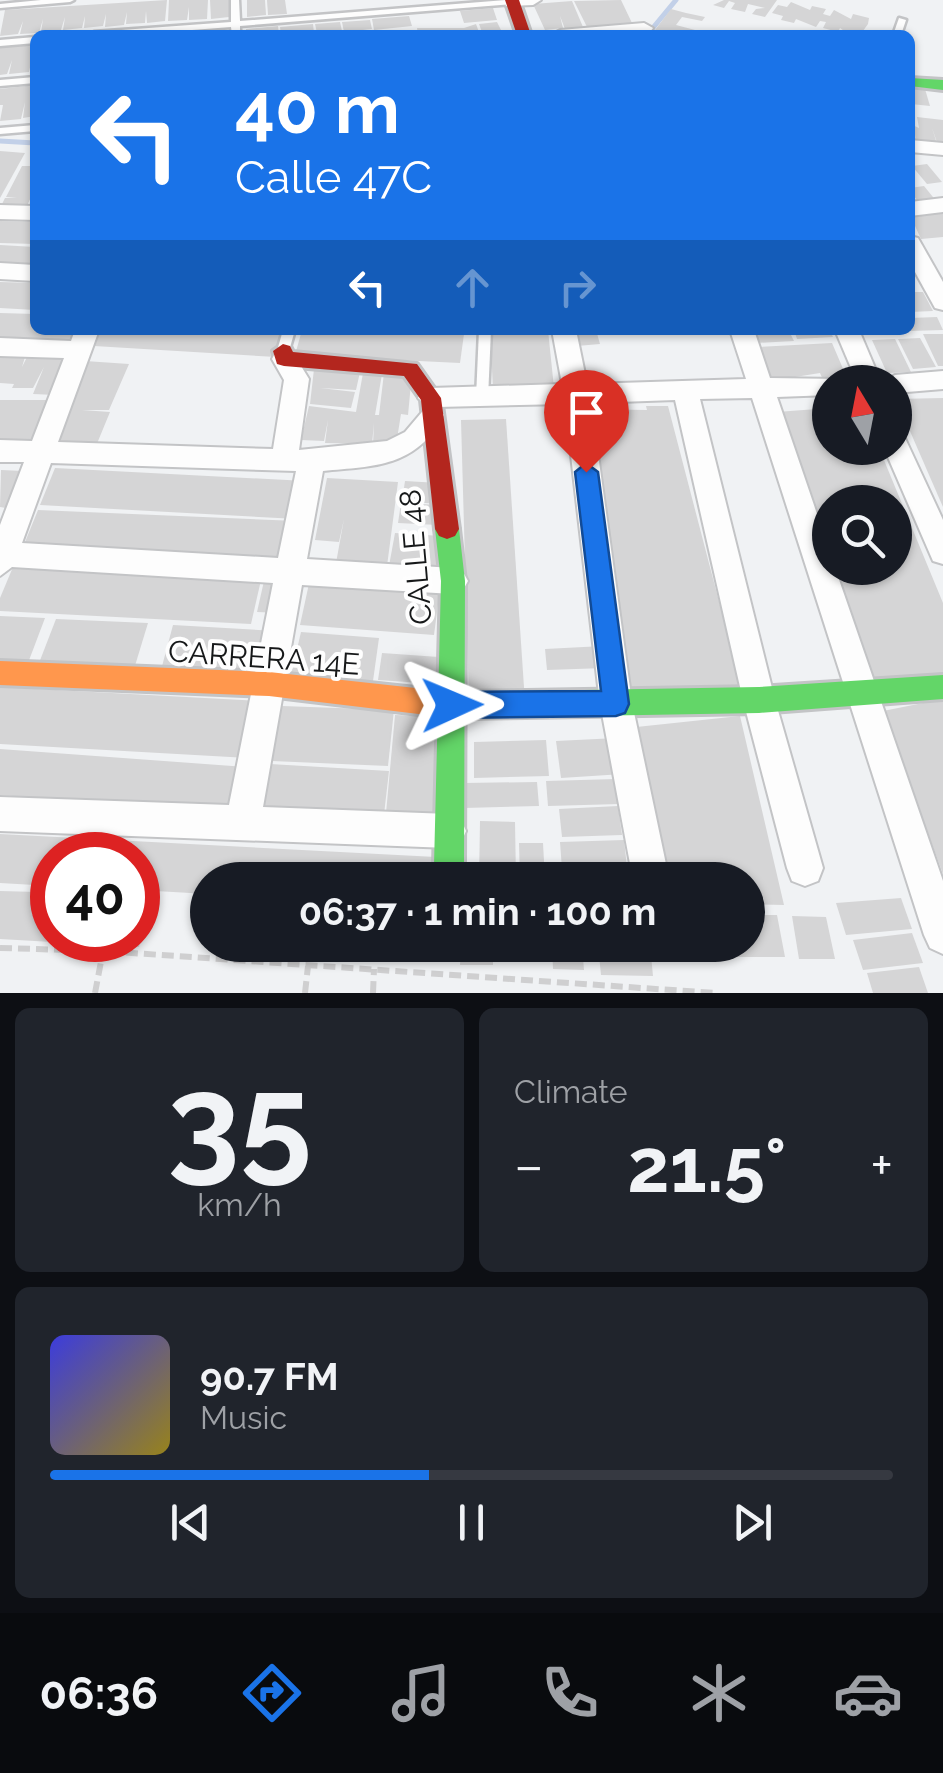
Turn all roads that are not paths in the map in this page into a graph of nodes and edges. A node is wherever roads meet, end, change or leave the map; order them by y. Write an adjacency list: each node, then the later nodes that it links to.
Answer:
1 (70, 0): 4 (lane)
2 (234, 0): 6 (lane)
3 (519, 1): 6 (lane); 10 (street)
4 (0, 6)
5 (902, 20): 12 (lane)
6 (235, 23): 8 (lane); 9 (lane)
7 (644, 28): 11 (street)
8 (153, 30)
9 (236, 30)
10 (523, 30)
11 (620, 30)
12 (899, 30)
13 (30, 40): 14 (lane)
14 (0, 43)
15 (30, 80): 17 (lane)
16 (915, 82): 18 (street)
17 (0, 83)
18 (943, 85)
19 (30, 129): 20 (lane)
20 (0, 132)
21 (915, 147): 22 (street)
22 (943, 150)
23 (943, 160): 24 (street)
24 (915, 162)
25 (943, 205): 26 (street)
26 (915, 208)
27 (0, 212): 28 (street)
28 (30, 212)
29 (915, 252): 32 (street)
30 (0, 271): 31 (street)
31 (30, 273)
32 (943, 302)
33 (485, 335): 47 (lane)
34 (565, 335): 46 (street)
35 (744, 335): 44 (street)
36 (849, 335): 40 (street)
37 (82, 340): 39 (street); 50 (street)
38 (285, 346): 48 (street, CALLE 48); 51 (street)
39 (0, 347)
40 (862, 365)
41 (943, 380): 42 (street)
42 (912, 383)
43 (812, 386): 44 (street)
44 (761, 387): 45 (street); 60 (street)
45 (685, 391): 46 (street); 61 (street)
46 (576, 395): 47 (street); 62 (street)
47 (482, 398): 48 (street)
48 (431, 406): 51 (street); 56 (street, CALLE 48)
49 (0, 452): 50 (street)
50 (41, 454): 51 (street); 54 (street)
51 (297, 461): 55 (street)
52 (905, 465): 53 (street)
53 (943, 552)
54 (1, 557): 55 (street)
55 (292, 570): 56 (street); 58 (street)
56 (453, 581): 63 (street, CALLE 48)
57 (0, 673): 58 (street, CARRERA 14E)
58 (269, 684): 63 (street, CARRERA 14E); 65 (street)
59 (943, 687): 60 (street, CARRERA 14E)
60 (861, 693): 61 (street, CARRERA 14E); 69 (street)
61 (759, 700): 62 (street, CARRERA 14E); 68 (street)
62 (616, 704): 63 (street, CARRERA 14E); 67 (street)
63 (452, 705): 66 (street, CALLE 48)
64 (0, 814): 65 (street)
65 (242, 826): 66 (street)
66 (449, 849)
67 (648, 862)
68 (806, 868)
69 (943, 935)

